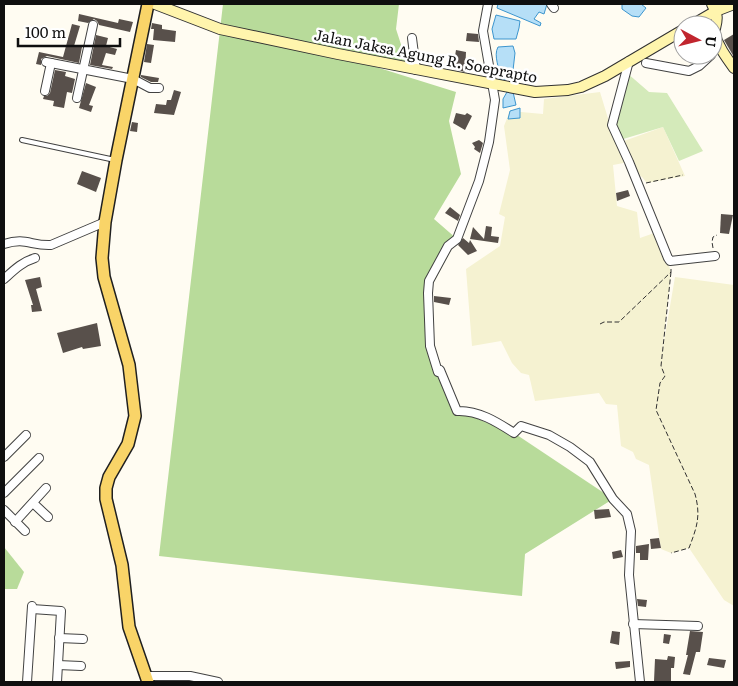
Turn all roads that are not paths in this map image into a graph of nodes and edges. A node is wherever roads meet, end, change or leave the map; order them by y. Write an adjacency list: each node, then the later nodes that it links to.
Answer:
1 (148, 4): 17 (main road)
2 (155, 4): 16 (street, Jalan Jaksa Agung R. Soeprapto)
3 (488, 4): 18 (street)
4 (734, 4): 5 (street)
5 (714, 7): 6 (street)
6 (704, 15)
7 (93, 24): 15 (street)
8 (673, 36): 11 (street, Jalan Jaksa Agung R. Soeprapto)
9 (412, 38): 16 (street)
10 (723, 59): 14 (street)
11 (629, 60): 18 (street, Jalan Jaksa Agung R. Soeprapto); 26 (street)
12 (646, 63): 13 (street)
13 (700, 65)
14 (734, 68)
15 (84, 69): 17 (street); 20 (street); 21 (street)
16 (416, 70): 18 (street, Jalan Jaksa Agung R. Soeprapto)
17 (133, 79): 19 (street); 23 (main road)
18 (493, 85): 39 (street)
19 (160, 88)
20 (45, 91)
21 (77, 98)
22 (22, 140): 23 (lane)
23 (116, 160): 24 (main road)
24 (105, 222): 25 (street); 45 (main road)
25 (4, 244)
26 (715, 256)
27 (35, 258): 28 (street)
28 (4, 279)
29 (26, 435): 30 (street)
30 (4, 457)
31 (39, 458): 33 (street)
32 (46, 488): 34 (street)
33 (4, 493)
34 (33, 502): 36 (street); 37 (street)
35 (4, 510): 37 (street)
36 (48, 518)
37 (15, 522): 38 (street)
38 (25, 531)
39 (633, 624): 40 (street); 49 (street)
40 (698, 626)
41 (60, 638): 42 (street); 43 (street); 46 (street)
42 (83, 639)
43 (58, 665): 44 (street); 47 (street)
44 (81, 666)
45 (146, 679): 48 (street)
46 (27, 682)
47 (57, 682)
48 (218, 682)
49 (640, 682)

